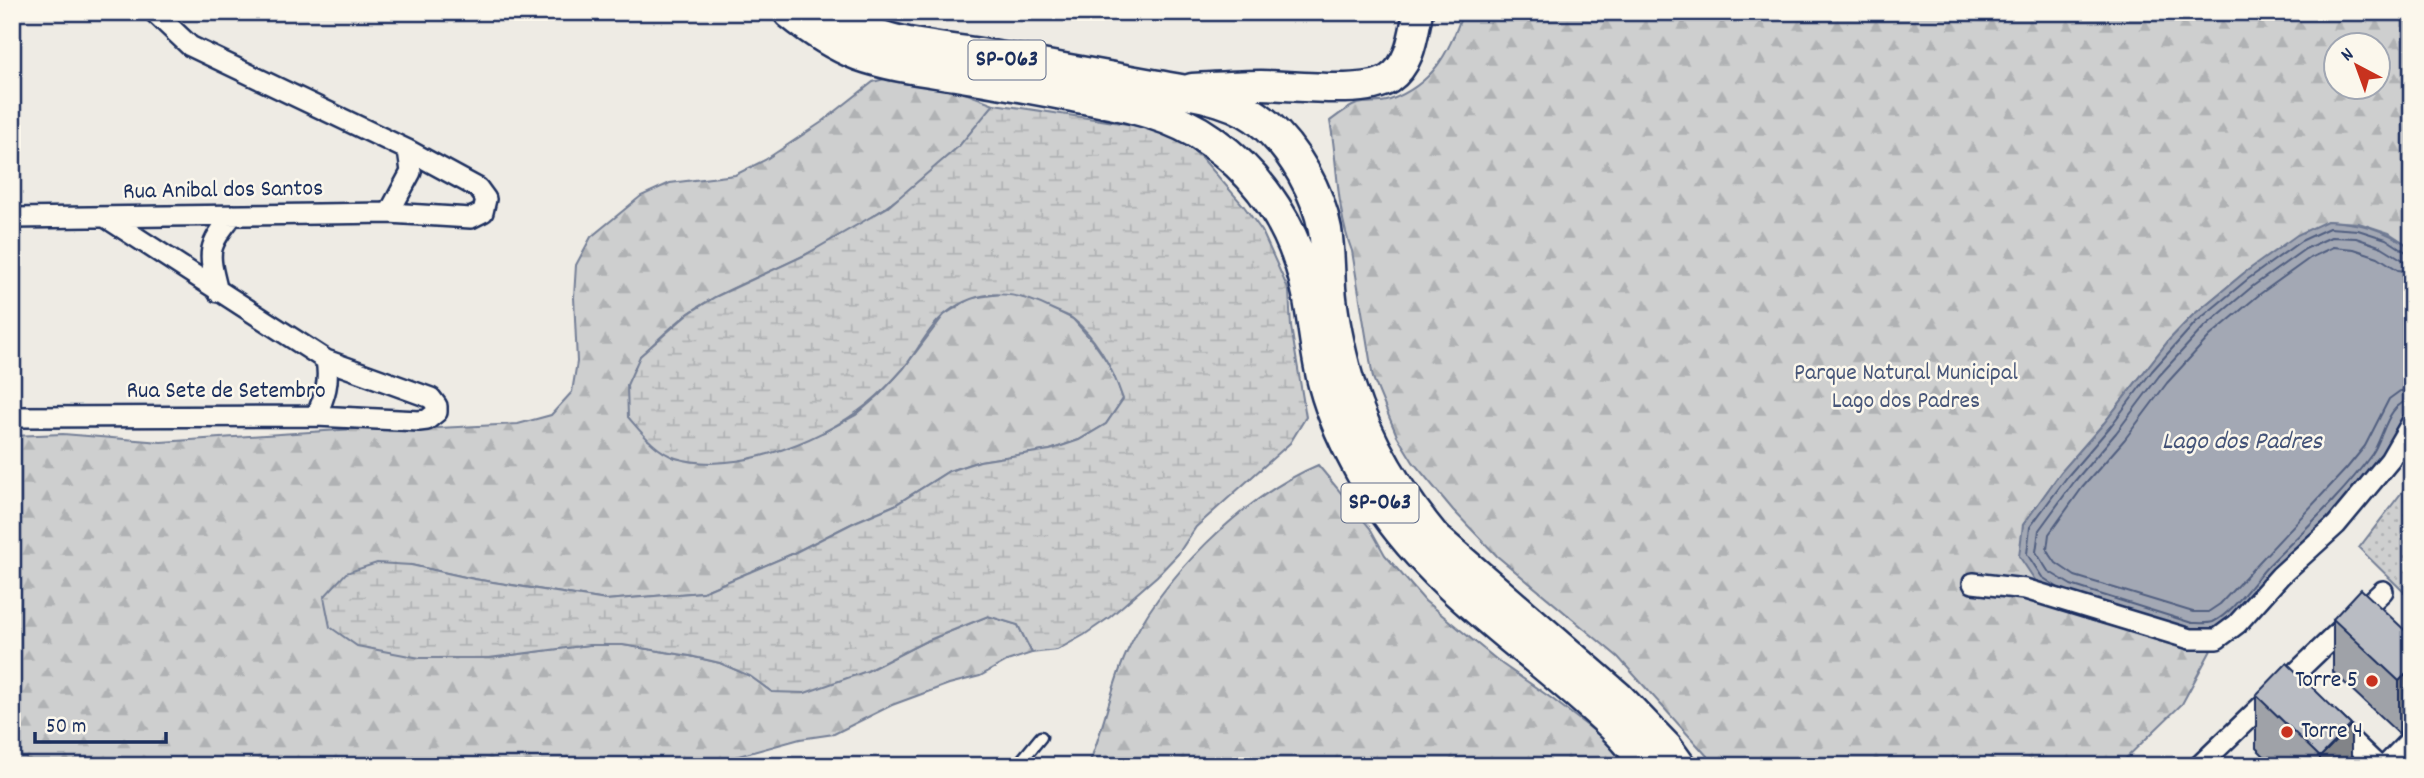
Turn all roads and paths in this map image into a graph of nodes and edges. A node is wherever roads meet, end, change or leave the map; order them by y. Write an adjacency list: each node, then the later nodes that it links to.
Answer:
1 (154, 12): 8 (street)
2 (790, 12): 9 (main road, SP-063)
3 (828, 12): 6 (main road, SP-063)
4 (1418, 12): 5 (street)
5 (1302, 88): 6 (street); 7 (street)
6 (1174, 89): 7 (main road, SP-063)
7 (1264, 118): 9 (main road); 10 (main road); 31 (main road, SP-063)
8 (408, 150): 11 (street); 11 (street, Rua Anibal dos Santos)
9 (1228, 155): 10 (main road, SP-063)
10 (1253, 177): 30 (main road, SP-063)
11 (389, 213): 12 (street, Rua Anibal dos Santos)
12 (233, 215): 13 (street, Rua Anibal dos Santos); 15 (street)
13 (105, 217): 14 (street, Rua Anibal dos Santos); 15 (street)
14 (12, 218)
15 (218, 292): 16 (street)
16 (326, 360): 17 (street); 17 (street, Rua Sete de Setembro)
17 (316, 416): 18 (street, Rua Sete de Setembro)
18 (12, 417)
19 (2412, 422): 20 (street)
20 (1973, 583)
21 (2383, 591): 22 (street)
22 (2365, 608): 23 (street); 24 (street)
23 (2385, 619)
24 (2288, 680): 25 (street); 32 (street)
25 (2304, 695)
26 (2321, 712): 33 (street)
27 (1041, 737): 29 (lane)
28 (2412, 738): 34 (street)
29 (1017, 766)
30 (1649, 766)
31 (1679, 766)
32 (2199, 766)
33 (2378, 766)
34 (2385, 766)

